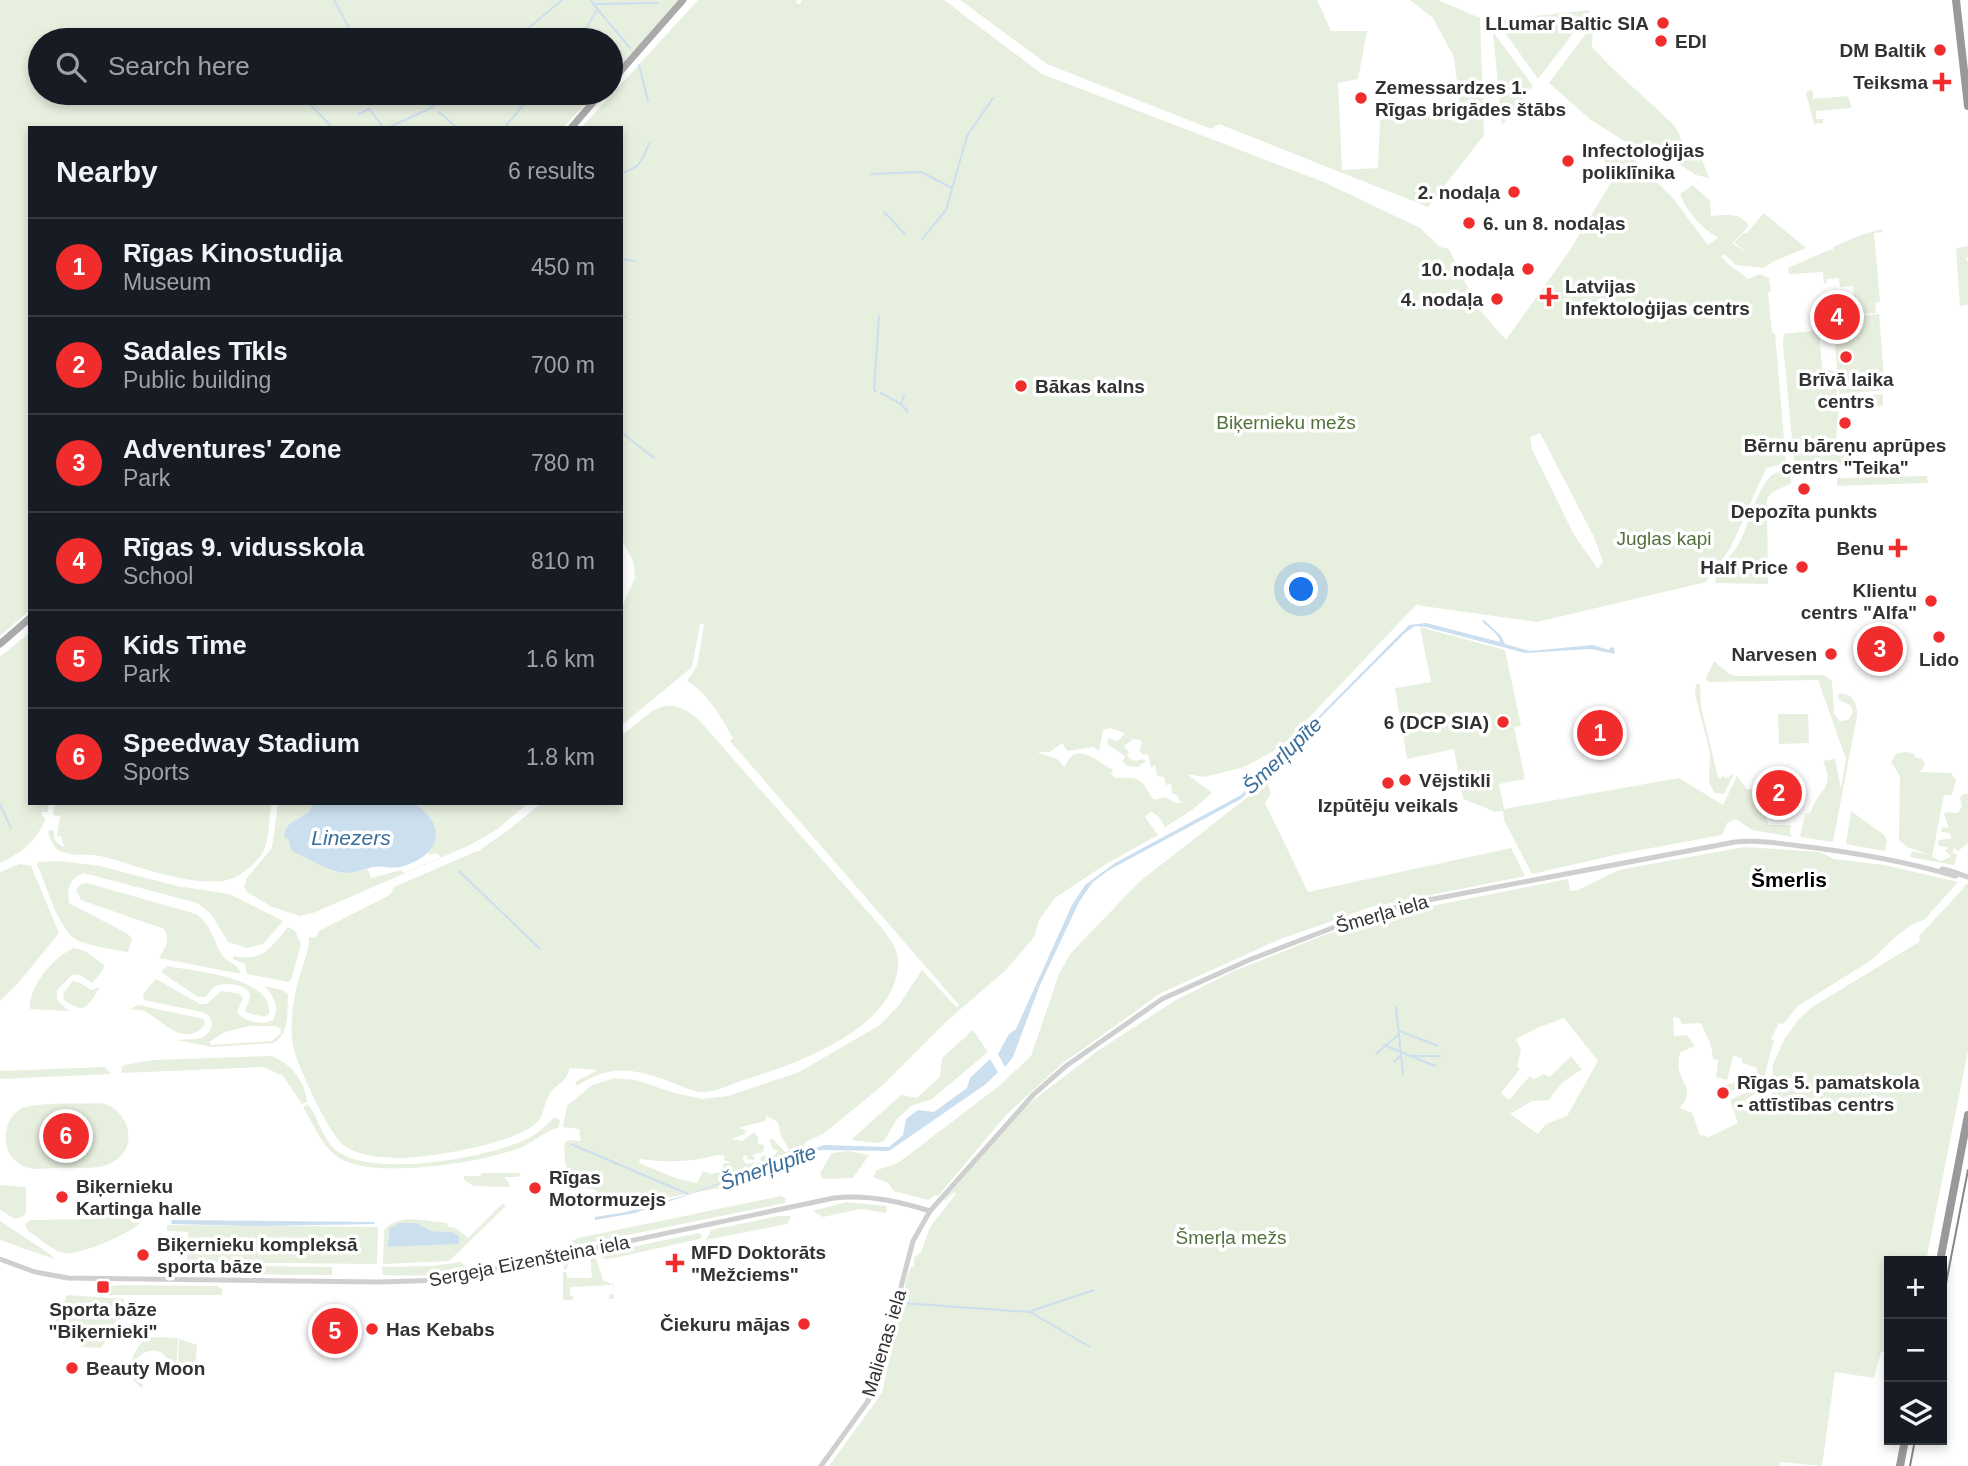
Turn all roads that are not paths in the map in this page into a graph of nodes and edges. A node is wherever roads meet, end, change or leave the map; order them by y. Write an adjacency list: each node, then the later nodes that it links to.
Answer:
1 (683, 0): 3 (main road)
2 (1956, 0): 5 (highway)
3 (623, 68)
4 (591, 105): 6 (main road)
5 (1968, 106)
6 (573, 126)
7 (28, 620): 8 (main road)
8 (0, 644)
9 (1968, 877): 11 (street, Šmerļa iela)
10 (1968, 1115): 12 (highway)
11 (930, 1211): 13 (street, Sergeja Eizenšteina iela); 15 (street, Malienas iela)
12 (1941, 1256)
13 (0, 1259)
14 (1904, 1445): 16 (highway)
15 (821, 1466)
16 (1900, 1466)

